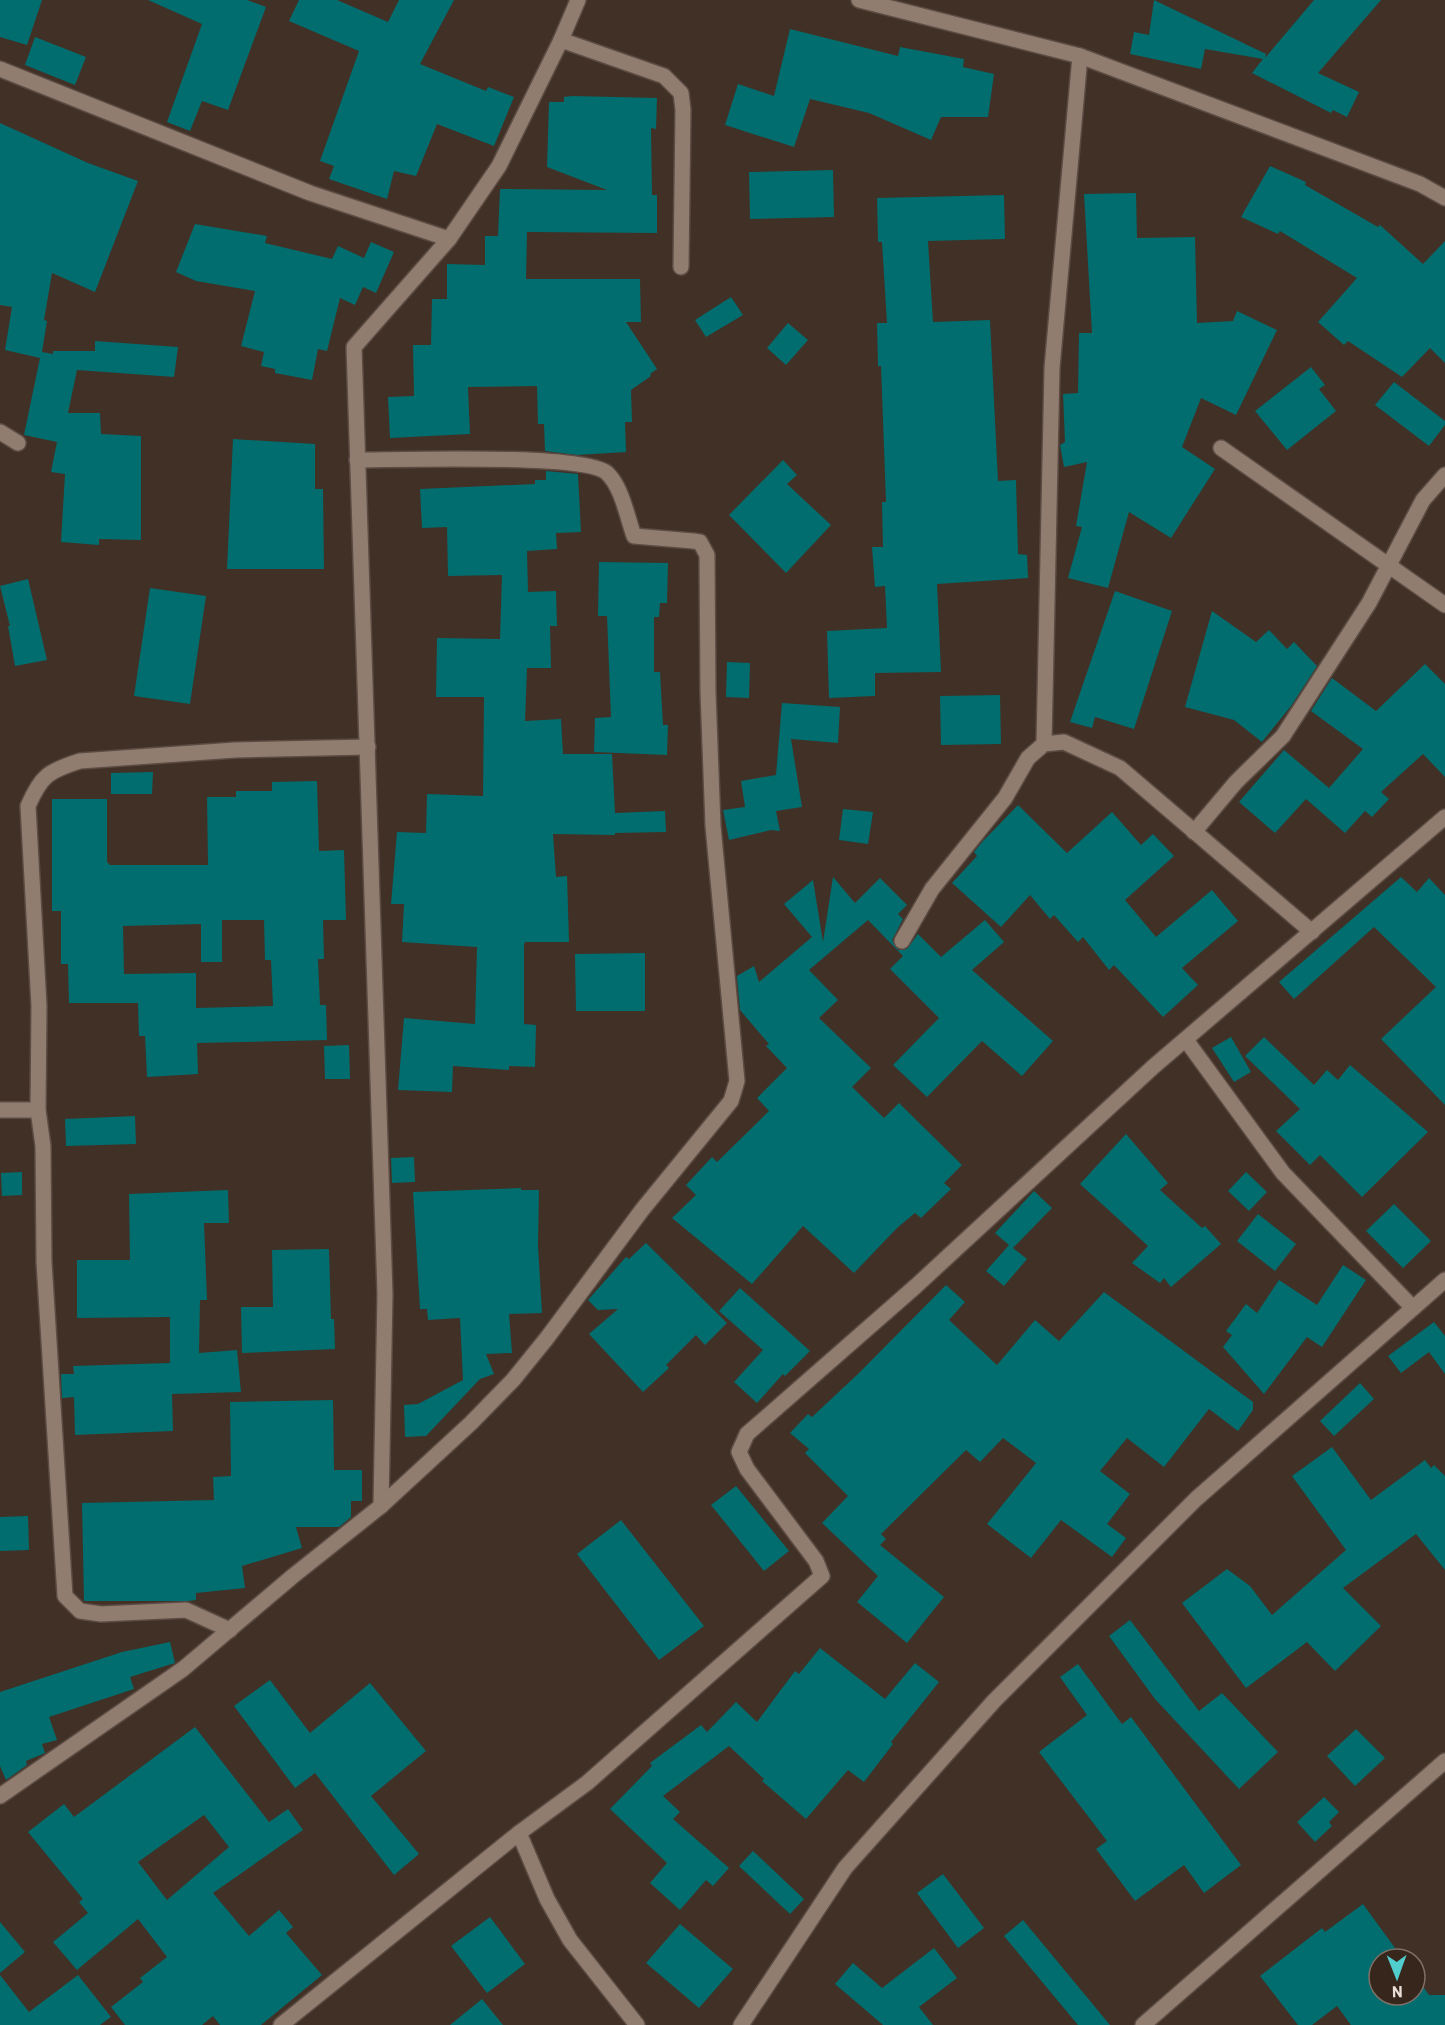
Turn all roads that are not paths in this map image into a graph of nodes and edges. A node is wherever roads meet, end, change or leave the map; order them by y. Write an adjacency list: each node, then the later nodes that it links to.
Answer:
1 (578, 0): 3 (street)
2 (859, 0): 4 (street)
3 (561, 40): 7 (street); 8 (street)
4 (1080, 56): 6 (street); 16 (street)
5 (0, 69): 7 (street)
6 (1445, 198)
7 (449, 239): 12 (street)
8 (681, 267)
9 (0, 432): 10 (street)
10 (18, 442)
11 (1221, 447): 14 (street)
12 (357, 460): 17 (street); 27 (street)
13 (1445, 475): 14 (street)
14 (1387, 565): 15 (street); 19 (street)
15 (1445, 605)
16 (1044, 744): 19 (street); 21 (street)
17 (368, 747): 24 (street); 27 (street)
18 (1445, 817): 20 (street)
19 (1194, 832): 20 (street)
20 (1312, 932): 22 (street)
21 (902, 941)
22 (1186, 1040): 26 (street); 31 (street)
23 (0, 1110): 24 (street)
24 (38, 1110): 28 (street)
25 (1442, 1288): 26 (street)
26 (1413, 1308): 34 (street)
27 (381, 1506): 28 (street)
28 (230, 1630): 30 (street)
29 (1445, 1761): 35 (street)
30 (0, 1796)
31 (519, 1833): 32 (street); 33 (street)
32 (281, 2025)
33 (637, 2025)
34 (741, 2025)
35 (1143, 2025)

